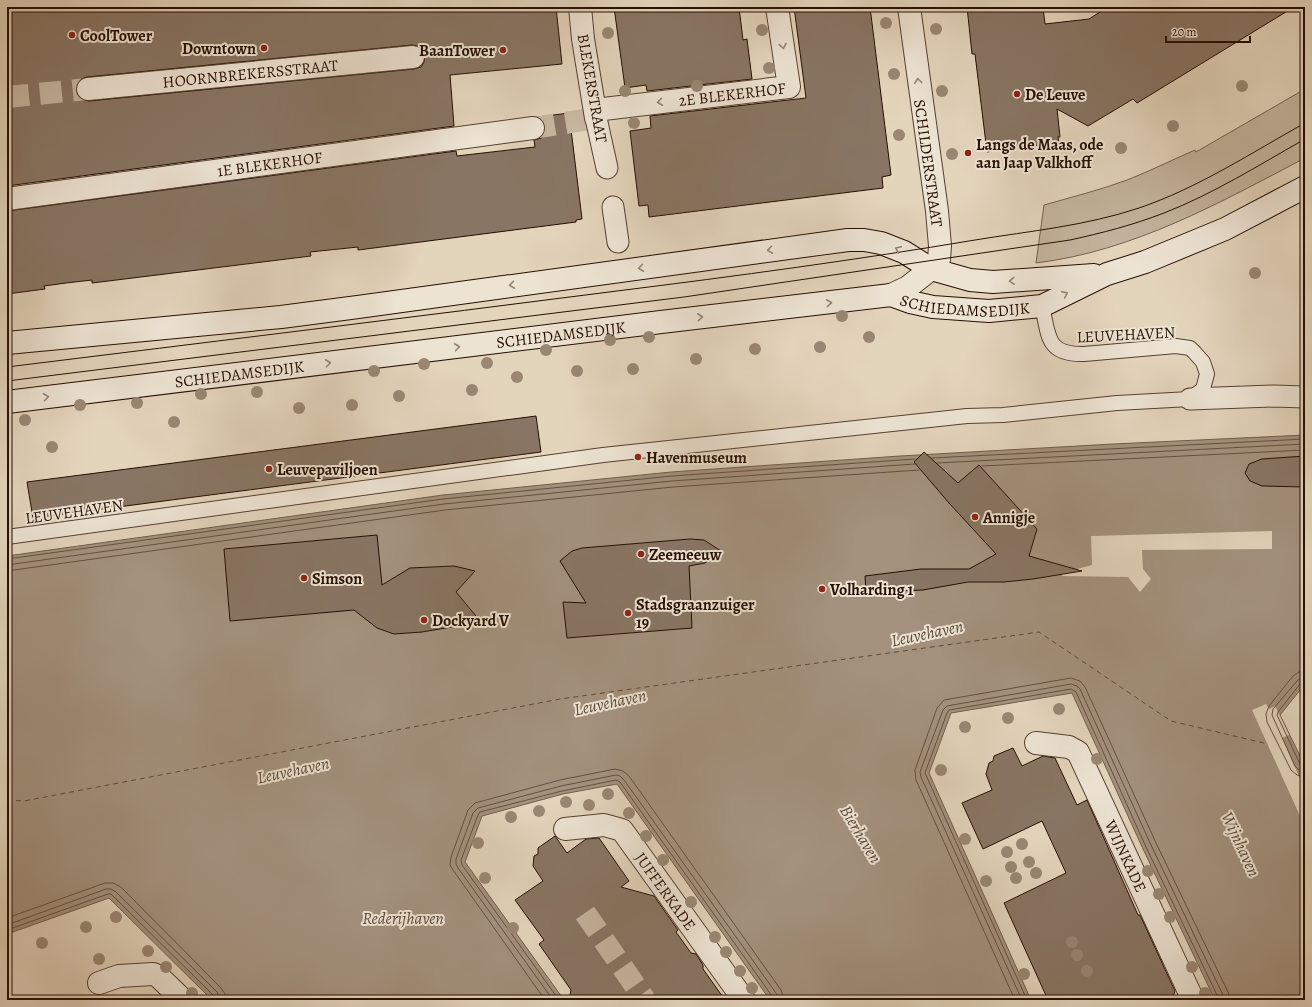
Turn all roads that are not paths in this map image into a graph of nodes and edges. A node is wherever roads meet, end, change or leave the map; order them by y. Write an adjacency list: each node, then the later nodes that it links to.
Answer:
1 (580, 7): 6 (main road, BLEKERSTRAAT)
2 (777, 7): 6 (main road, 2E BLEKERHOF, one-way to 6)
3 (909, 7): 13 (main road, SCHILDERSTRAAT, one-way to 3)
4 (413, 57): 5 (main road, HOORNBREKERSSTRAAT)
5 (88, 89)
6 (596, 114): 8 (street, BLEKERSTRAAT)
7 (533, 128): 10 (main road, 1E BLEKERHOF)
8 (607, 168)
9 (1305, 187): 14 (main road, SCHIEDAMSEDIJK)
10 (7, 199)
11 (613, 208): 12 (street)
12 (618, 242)
13 (931, 269): 14 (main road, SCHIEDAMSEDIJK, one-way to 13); 15 (main road, SCHILDERSTRAAT); 17 (main road, SCHIEDAMSEDIJK, one-way to 17)
14 (1107, 274): 16 (main road, SCHIEDAMSEDIJK, one-way to 14)
15 (891, 296): 16 (main road, SCHIEDAMSEDIJK); 20 (main road, SCHIEDAMSEDIJK, one-way to 15)
16 (1042, 306): 19 (lane, LEUVEHAVEN)
17 (7, 343)
18 (1305, 397): 19 (street)
19 (1190, 399): 21 (lane, LEUVEHAVEN)
20 (7, 402)
21 (7, 537)
22 (1036, 743): 27 (main road, WIJNKADE)
23 (565, 829): 26 (main road, JUFFERKADE)
24 (99, 983): 25 (main road)
25 (183, 1000)
26 (744, 1000)
27 (1193, 1000)

